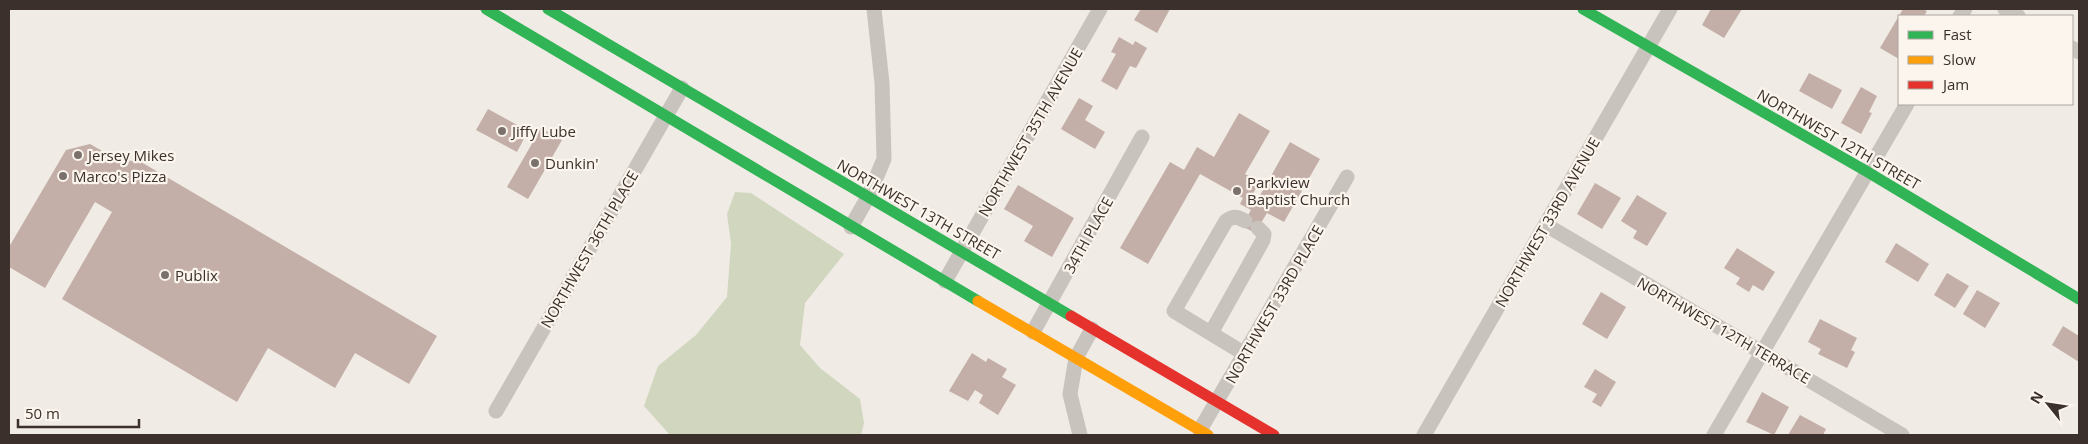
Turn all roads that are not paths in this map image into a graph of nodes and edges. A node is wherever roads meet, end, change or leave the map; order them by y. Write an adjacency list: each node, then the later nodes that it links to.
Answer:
1 (486, 9): 12 (main road)
2 (548, 9): 10 (main road, NORTHWEST 13TH STREET)
3 (874, 9): 16 (street)
4 (1100, 9): 19 (street, NORTHWEST 35TH AVENUE)
5 (1583, 9): 9 (main road, NORTHWEST 12TH STREET)
6 (1670, 9): 9 (street, NORTHWEST 33RD AVENUE)
7 (2005, 9): 8 (street)
8 (2016, 15)
9 (1647, 46): 14 (main road, NORTHWEST 12TH STREET); 17 (street, NORTHWEST 33RD AVENUE)
10 (682, 88): 12 (street, NORTHWEST 36TH PLACE); 16 (main road, NORTHWEST 13TH STREET)
11 (1906, 105): 14 (street)
12 (666, 116): 18 (main road); 30 (street, NORTHWEST 36TH PLACE)
13 (1142, 137): 22 (street, 34TH PLACE)
14 (1866, 171): 21 (main road, NORTHWEST 12TH STREET); 26 (street)
15 (1347, 177): 27 (street, NORTHWEST 33RD PLACE)
16 (868, 197): 18 (street); 19 (main road, NORTHWEST 13TH STREET)
17 (1546, 225): 26 (street, NORTHWEST 12TH TERRACE); 34 (street, NORTHWEST 33RD AVENUE)
18 (851, 227): 20 (main road)
19 (961, 251): 20 (street, NORTHWEST 35TH AVENUE); 22 (main road, NORTHWEST 13TH STREET)
20 (945, 281): 24 (main road)
21 (2079, 299)
22 (1050, 304): 23 (main road, NORTHWEST 13TH STREET); 24 (street, 34TH PLACE)
23 (1092, 329): 28 (street); 29 (main road, NORTHWEST 13TH STREET)
24 (1033, 332): 28 (main road)
25 (1211, 333): 25 (street); 27 (street)
26 (1763, 352): 35 (street); 36 (street, NORTHWEST 12TH TERRACE)
27 (1245, 354): 29 (street, NORTHWEST 33RD PLACE)
28 (1076, 358): 31 (main road); 32 (street)
29 (1217, 402): 31 (street, NORTHWEST 33RD PLACE); 33 (main road, NORTHWEST 13TH STREET)
30 (496, 411)
31 (1204, 433)
32 (1080, 435)
33 (1274, 435)
34 (1424, 435)
35 (1714, 435)
36 (1902, 435)

